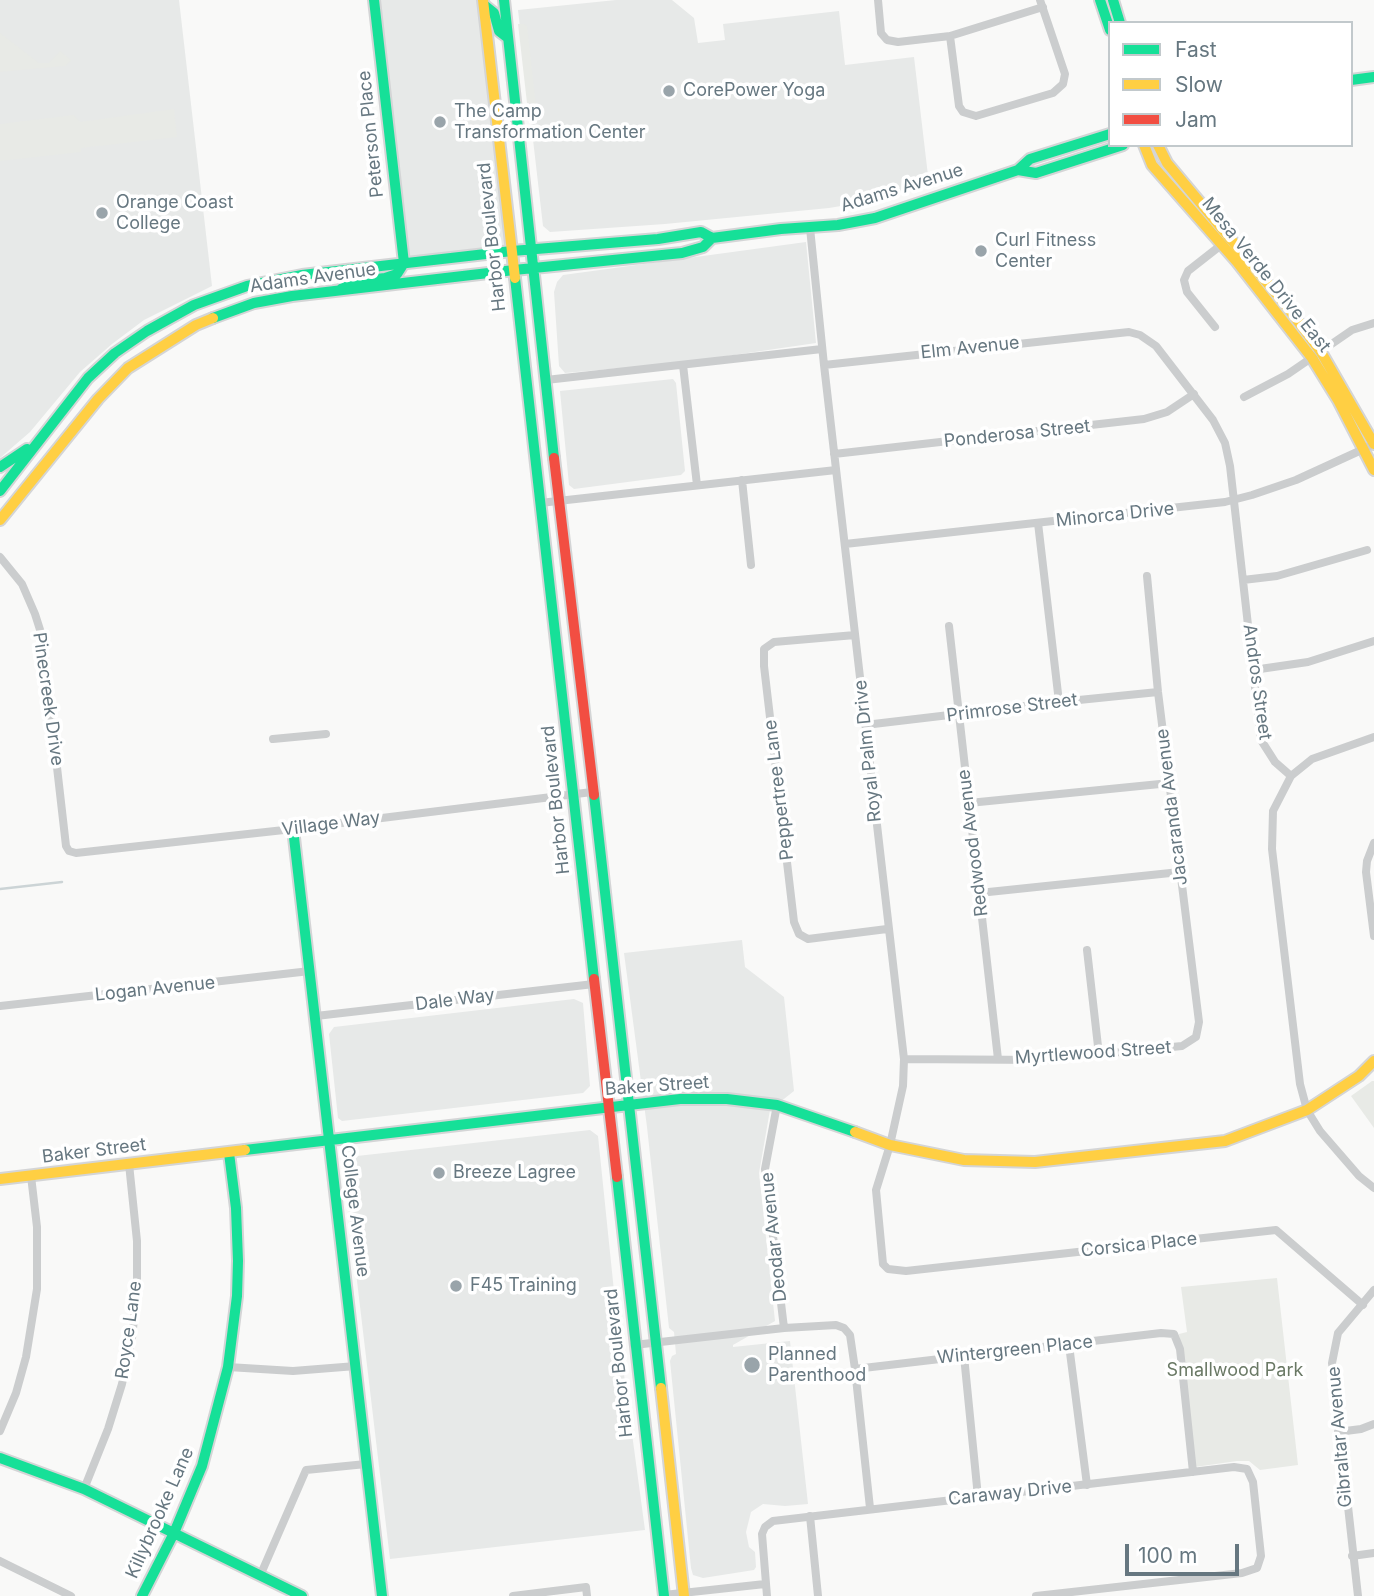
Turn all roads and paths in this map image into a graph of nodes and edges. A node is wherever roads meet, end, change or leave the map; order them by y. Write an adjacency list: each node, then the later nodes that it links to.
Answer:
1 (373, 0): 24 (main road, Peterson Place)
2 (504, 0): 11 (main road, Harbor Boulevard)
3 (878, 0): 10 (street)
4 (1100, 0): 9 (main road)
5 (1113, 0): 8 (main road)
6 (483, 2): 11 (main road); 23 (main road, Harbor Boulevard)
7 (1041, 3): 10 (street); 10 (street)
8 (1119, 21)
9 (1108, 24)
10 (950, 36)
11 (508, 38): 22 (main road, Harbor Boulevard)
12 (1374, 77): 13 (main road)
13 (1353, 80)
14 (1108, 135): 18 (main road, Adams Avenue)
15 (1117, 147): 18 (main road, Adams Avenue)
16 (1145, 147): 21 (main road, Mesa Verde Drive East)
17 (1159, 147): 21 (main road, Mesa Verde Drive East)
18 (1018, 170): 19 (main road, Adams Avenue)
19 (810, 228): 20 (main road, Adams Avenue); 34 (street, Royal Palm Drive)
20 (712, 238): 22 (main road, Adams Avenue); 25 (main road, Adams Avenue)
21 (1226, 241): 32 (street); 35 (main road, Mesa Verde Drive East)
22 (532, 249): 23 (main road, Adams Avenue); 25 (main road, Harbor Boulevard)
23 (512, 251): 24 (main road, Adams Avenue); 26 (main road, Harbor Boulevard)
24 (404, 263): 27 (main road, Adams Avenue); 28 (main road)
25 (534, 268): 26 (main road, Adams Avenue); 38 (main road, Harbor Boulevard)
26 (514, 270): 28 (main road, Adams Avenue); 52 (main road, Harbor Boulevard)
27 (334, 271): 28 (main road); 29 (main road, Adams Avenue)
28 (337, 291): 30 (main road, Adams Avenue)
29 (219, 297): 30 (main road); 41 (main road, Adams Avenue)
30 (225, 312): 53 (main road, Adams Avenue)
31 (1374, 323): 35 (street)
32 (1215, 327)
33 (1117, 332): 37 (street, Elm Avenue); 39 (street, Andros Street)
34 (822, 349): 36 (street); 37 (street, Royal Palm Drive)
35 (1317, 355): 40 (street); 42 (main road, Mesa Verde Drive East)
36 (683, 365): 38 (street); 48 (street)
37 (824, 365): 43 (street, Royal Palm Drive)
38 (546, 380): 51 (main road, Harbor Boulevard)
39 (1194, 394): 43 (street, Ponderosa Street); 50 (street, Andros Street)
40 (1244, 397)
41 (35, 443): 44 (main road); 49 (main road, Adams Avenue)
42 (1371, 445): 46 (main road, Mesa Verde Drive East); 50 (street, Minorca Drive)
43 (834, 454): 45 (street, Royal Palm Drive)
44 (0, 467)
45 (836, 470): 47 (street); 55 (street, Royal Palm Drive)
46 (1374, 470)
47 (742, 480): 48 (street); 58 (street)
48 (697, 485): 51 (street)
49 (0, 491)
50 (1234, 500): 54 (street, Minorca Drive); 60 (street, Andros Street)
51 (559, 501): 52 (street); 74 (main road, Harbor Boulevard)
52 (540, 503): 75 (main road, Harbor Boulevard)
53 (0, 520)
54 (1038, 523): 55 (street, Minorca Drive); 66 (street)
55 (845, 544): 62 (street, Royal Palm Drive)
56 (1367, 550): 60 (street)
57 (0, 557): 79 (street, Pinecreek Drive)
58 (751, 565)
59 (1147, 576): 65 (street, Jacaranda Avenue)
60 (1242, 580): 64 (street, Andros Street)
61 (949, 626): 67 (street, Redwood Avenue)
62 (856, 635): 68 (street, Royal Palm Drive); 82 (street, Peppertree Lane)
63 (1374, 640): 64 (street)
64 (1253, 670): 72 (street, Andros Street)
65 (1158, 692): 66 (street, Primrose Street); 73 (street, Jacaranda Avenue)
66 (1059, 702): 67 (street, Primrose Street)
67 (958, 715): 68 (street, Primrose Street); 76 (street, Redwood Avenue)
68 (865, 725): 82 (street, Royal Palm Drive)
69 (326, 734): 71 (street)
70 (1374, 737): 72 (street)
71 (274, 739)
72 (1291, 776): 97 (street)
73 (1170, 783): 76 (street); 80 (street, Jacaranda Avenue)
74 (592, 792): 75 (street, Village Way); 94 (main road, Harbor Boulevard)
75 (572, 794): 77 (street, Village Way); 86 (main road, Harbor Boulevard)
76 (969, 803): 81 (street, Redwood Avenue)
77 (293, 829): 79 (street, Village Way); 85 (main road, College Avenue)
78 (1374, 843): 83 (street)
79 (69, 851)
80 (1180, 872): 81 (street); 89 (street, Jacaranda Avenue)
81 (979, 893): 92 (street, Redwood Avenue)
82 (887, 929): 91 (street, Royal Palm Drive)
83 (1374, 936)
84 (1087, 950): 90 (street)
85 (310, 971): 87 (street, Logan Avenue); 88 (main road, College Avenue)
86 (594, 984): 88 (street, Dale Way); 96 (main road, Harbor Boulevard)
87 (0, 1006)
88 (316, 1016): 98 (main road, College Avenue)
89 (1196, 1037): 90 (street, Myrtlewood Street)
90 (1100, 1055): 92 (street, Myrtlewood Street)
91 (904, 1059): 92 (street, Myrtlewood Street); 99 (street, Royal Palm Drive)
92 (998, 1059)
93 (1374, 1061): 97 (main road, Baker Street)
94 (629, 1104): 95 (main road, Baker Street); 96 (main road, Baker Street); 109 (main road, Harbor Boulevard)
95 (777, 1105): 99 (main road, Baker Street); 108 (street, Deodar Avenue)
96 (608, 1107): 98 (main road, Baker Street); 110 (main road, Harbor Boulevard)
97 (1307, 1110): 99 (main road, Baker Street); 104 (street)
98 (328, 1140): 100 (main road, Baker Street); 113 (main road, College Avenue)
99 (890, 1144): 105 (street, Royal Palm Drive)
100 (229, 1153): 101 (main road, Baker Street); 114 (main road, Killybrooke Lane)
101 (129, 1164): 102 (main road, Baker Street); 123 (street, Royce Lane)
102 (31, 1176): 103 (main road, Baker Street); 117 (street)
103 (0, 1179)
104 (1374, 1188)
105 (888, 1269): 107 (street, Corsica Place)
106 (1374, 1290): 107 (street, Gibraltar Avenue)
107 (1363, 1305): 118 (street, Gibraltar Avenue)
108 (784, 1328): 109 (street); 115 (street)
109 (656, 1343): 110 (street); 134 (main road, Harbor Boulevard)
110 (634, 1345): 140 (main road, Harbor Boulevard)
111 (1069, 1345): 112 (street, Wintergreen Place); 121 (street, Wintergreen Place); 122 (street)
112 (964, 1356): 115 (street, Wintergreen Place); 124 (street)
113 (356, 1366): 114 (street); 120 (main road, College Avenue)
114 (228, 1367): 127 (main road, Killybrooke Lane)
115 (855, 1369): 125 (street)
116 (1374, 1424): 118 (street)
117 (0, 1431)
118 (1338, 1432): 129 (street, Gibraltar Avenue)
119 (0, 1458): 123 (main road)
120 (366, 1464): 131 (street); 138 (main road, College Avenue)
121 (1193, 1472): 122 (street, Caraway Drive); 143 (street, Caraway Drive)
122 (1087, 1485): 124 (street, Caraway Drive)
123 (84, 1489): 127 (main road)
124 (978, 1497): 125 (street, Caraway Drive)
125 (870, 1508): 126 (street, Caraway Drive)
126 (810, 1516): 132 (street, Caraway Drive); 142 (street)
127 (174, 1533): 131 (main road); 136 (main road, Killybrooke Lane)
128 (1374, 1553): 129 (street)
129 (1352, 1556): 144 (street, Gibraltar Avenue)
130 (0, 1561): 135 (street)
131 (260, 1576): 137 (main road)
132 (765, 1584): 134 (street); 141 (street)
133 (586, 1592): 139 (street)
134 (684, 1595): 140 (street)
135 (71, 1596)
136 (142, 1596)
137 (302, 1596)
138 (382, 1596)
139 (513, 1596)
140 (664, 1596)
141 (767, 1596)
142 (818, 1596)
143 (1036, 1596)
144 (1358, 1596)

